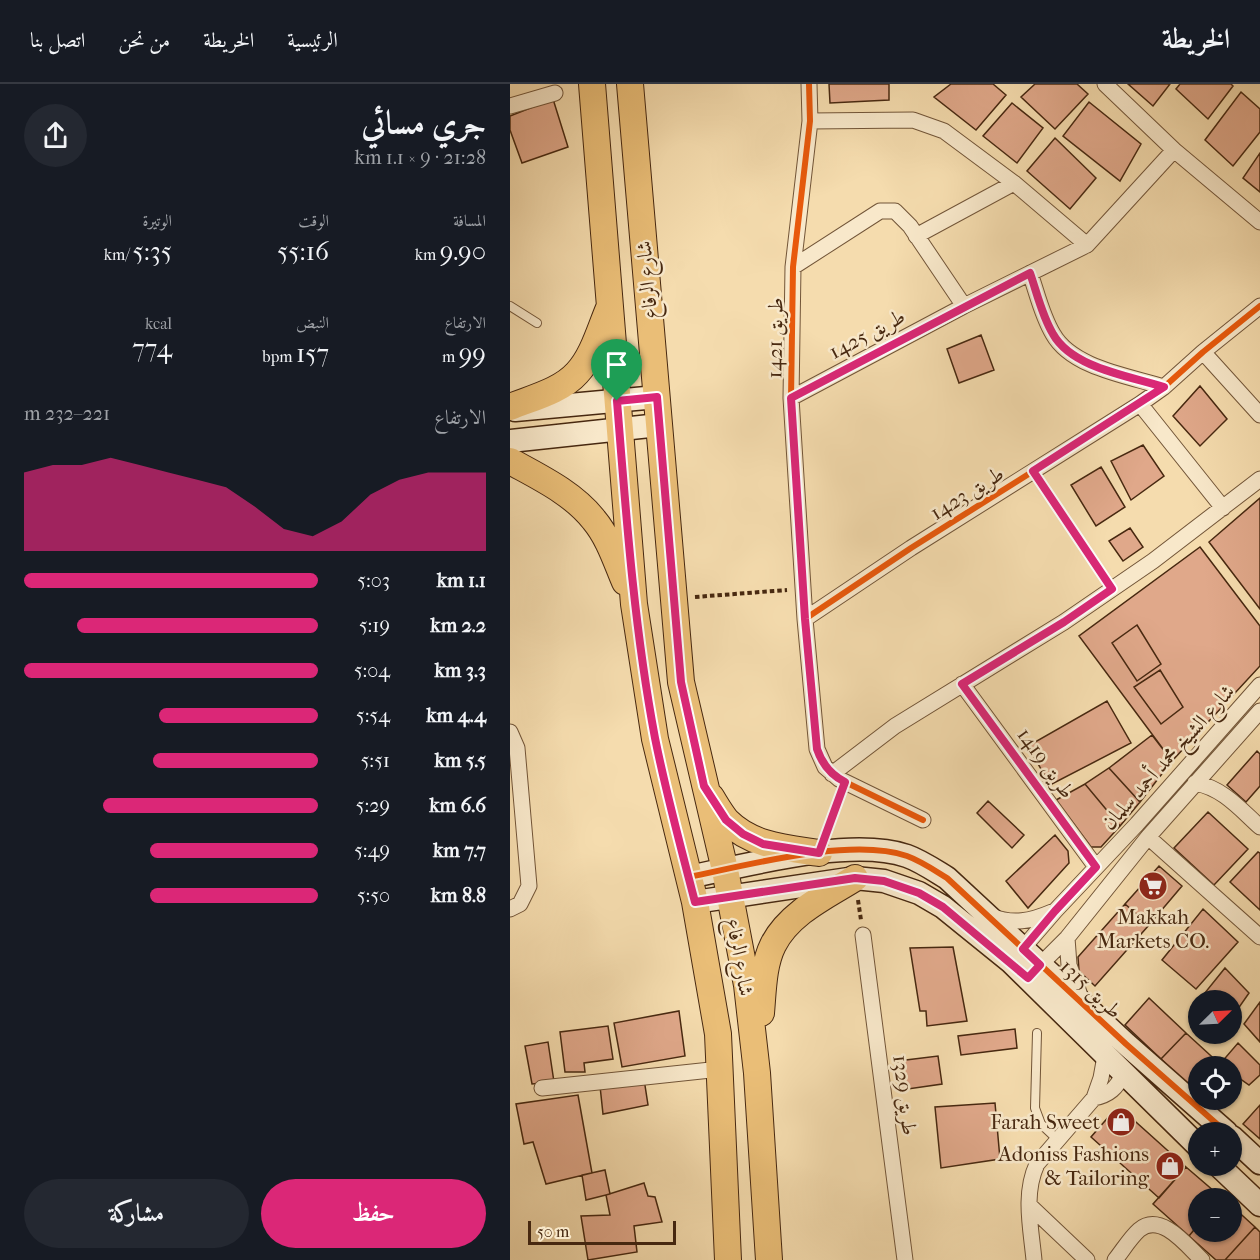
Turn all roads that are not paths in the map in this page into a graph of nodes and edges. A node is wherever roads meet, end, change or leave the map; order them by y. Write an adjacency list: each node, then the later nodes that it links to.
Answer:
1 (592, 84): 15 (main road, شارع الرفاع)
2 (630, 84): 22 (main road, شارع الرفاع)
3 (809, 84): 7 (street, طريق 1421)
4 (1105, 84): 8 (street)
5 (555, 93): 6 (street)
6 (510, 106)
7 (810, 121): 9 (street); 13 (street, طريق 1421)
8 (1174, 150): 10 (street); 12 (street, طريق 1425)
9 (1014, 183): 11 (street); 12 (street)
10 (1260, 222)
11 (916, 236): 13 (street); 17 (street)
12 (1087, 245): 14 (street, طريق 1425)
13 (793, 267): 23 (street, طريق 1421)
14 (1030, 273): 17 (street, طريق 1425); 21 (street)
15 (611, 303): 24 (main road, شارع الرفاع); 26 (main road)
16 (510, 306): 19 (lane)
17 (964, 306): 23 (street, طريق 1425)
18 (1260, 306): 20 (street, طريق 1423)
19 (537, 323)
20 (1203, 352): 21 (street, طريق 1423); 27 (street)
21 (1164, 387): 25 (street, طريق 1423)
22 (657, 397): 24 (street); 28 (main road, شارع الرفاع)
23 (791, 398): 37 (street, طريق 1421)
24 (617, 401): 26 (street); 29 (main road, شارع الرفاع)
25 (1140, 404): 32 (street, طريق 1423); 34 (street)
26 (510, 409)
27 (1260, 415)
28 (659, 425): 29 (street); 44 (main road, شارع الرفاع)
29 (619, 429): 30 (street); 36 (main road, شارع الرفاع)
30 (510, 441)
31 (510, 460): 36 (main road)
32 (1033, 471): 35 (lane); 37 (street, طريق 1423)
33 (1260, 479): 34 (street)
34 (1224, 508): 35 (street)
35 (1112, 589): 38 (street)
36 (634, 604): 51 (main road, شارع الرفاع)
37 (805, 619): 42 (street, طريق 1421)
38 (962, 684): 42 (street); 49 (street, طريق 1419)
39 (1260, 685): 49 (street, شارع الشيخ محمد أحمد سلمان)
40 (1260, 711): 43 (street, شارع الشيخ محمد أحمد سلمان)
41 (510, 732): 55 (street)
42 (839, 778): 45 (street)
43 (1196, 783): 46 (street); 47 (street, شارع الشيخ محمد أحمد سلمان)
44 (704, 786): 48 (main road); 50 (main road, شارع الرفاع)
45 (922, 820)
46 (1260, 827)
47 (1148, 837): 59 (street); 60 (street, شارع الشيخ محمد أحمد سلمان)
48 (819, 853): 50 (street, طريق 1315); 57 (street, طريق 1315)
49 (1096, 867): 56 (street, شارع الشيخ محمد أحمد سلمان)
50 (725, 870): 51 (street, طريق 1315); 53 (main road, شارع الرفاع)
51 (689, 877): 54 (main road, شارع الرفاع)
52 (855, 878): 53 (street, طريق 1315); 61 (street, طريق 1315); 68 (main road)
53 (729, 897): 54 (street, طريق 1315); 68 (main road, شارع الرفاع)
54 (695, 902): 67 (main road, شارع الرفاع)
55 (515, 906)
56 (1055, 911): 57 (street); 61 (street, شارع الشيخ محمد أحمد سلمان)
57 (985, 913): 61 (street, طريق 1315)
58 (863, 935): 82 (street, طريق 1329)
59 (1260, 937)
60 (1066, 938): 62 (street, شارع الشيخ محمد أحمد سلمان); 63 (street)
61 (1017, 956): 62 (street, طريق 1315)
62 (1034, 971): 63 (street, طريق 1315); 66 (street, طريق 1315)
63 (1092, 1012): 65 (street, طريق 1315)
64 (1036, 1033): 74 (lane)
65 (1126, 1044): 69 (street); 72 (street, طريق 1315)
66 (1105, 1056): 69 (street, طريق 1315); 71 (street)
67 (720, 1069): 70 (street); 80 (main road, شارع الرفاع)
68 (757, 1073): 81 (main road, شارع الرفاع)
69 (1123, 1074): 71 (street); 73 (street, طريق 1315)
70 (542, 1088)
71 (1094, 1098): 74 (street)
72 (1215, 1122)
73 (1188, 1136)
74 (1058, 1140): 78 (street)
75 (1242, 1146): 76 (street)
76 (1260, 1162)
77 (1230, 1176): 79 (street)
78 (1029, 1205): 83 (street); 84 (street)
79 (1260, 1205)
80 (728, 1260)
81 (769, 1260)
82 (905, 1260)
83 (1034, 1260)
84 (1087, 1260)
85 (1115, 1260): 86 (street)
86 (1202, 1260)

